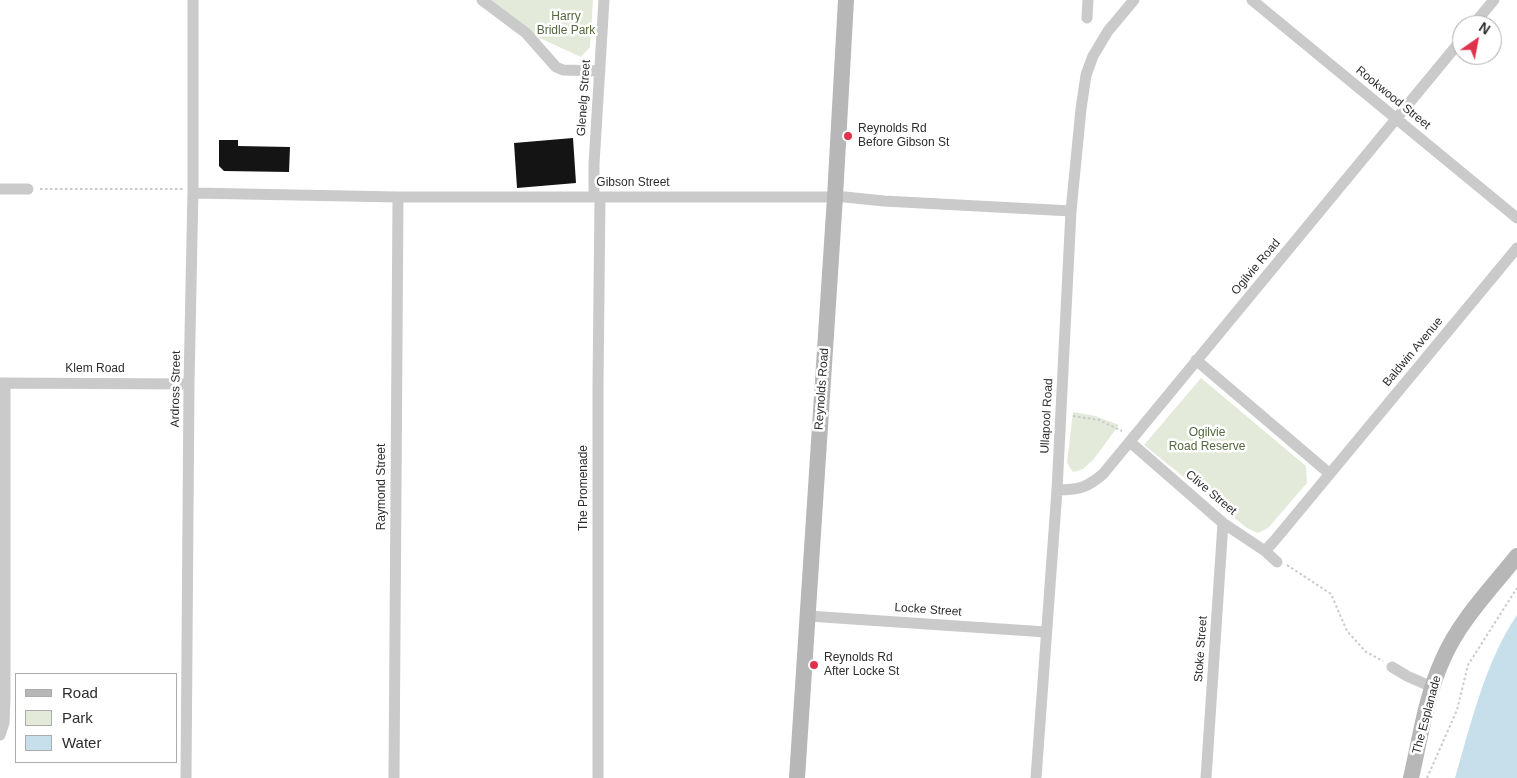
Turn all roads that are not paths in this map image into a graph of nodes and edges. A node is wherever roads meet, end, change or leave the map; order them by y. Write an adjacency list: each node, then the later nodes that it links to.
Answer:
1 (193, 0): 16 (street, Ardross Street)
2 (482, 0): 12 (street)
3 (604, 0): 12 (street, Glenelg Street)
4 (846, 0): 19 (street, Reynolds Road)
5 (1088, 0): 10 (street)
6 (1134, 0): 20 (street, Ullapool Road)
7 (1252, 0): 13 (street, Rookwood Street)
8 (1494, 0): 9 (street)
9 (1481, 15)
10 (1087, 18)
11 (1452, 51): 13 (street, Ogilvie Road)
12 (600, 72): 18 (street, Glenelg Street)
13 (1396, 119): 21 (street, Rookwood Street); 23 (street, Ogilvie Road)
14 (0, 189): 15 (street)
15 (28, 190)
16 (193, 191): 17 (street, Gibson Street); 25 (street, Ardross Street)
17 (398, 197): 18 (street, Gibson Street); 39 (street, Raymond Street)
18 (597, 197): 19 (street, Gibson Street); 40 (street, The Promenade)
19 (835, 197): 20 (street, Gibson Street); 33 (street, Reynolds Road)
20 (1071, 211): 28 (street, Ullapool Road)
21 (1517, 218)
22 (1517, 248): 27 (street, Baldwin Avenue)
23 (1196, 360): 26 (street, Ogilvie Road); 27 (street)
24 (2, 383): 25 (street, Klem Road); 37 (street)
25 (189, 384): 38 (street, Ardross Street)
26 (1130, 442): 28 (street, Ogilvie Road); 29 (street, Clive Street)
27 (1330, 474): 30 (street, Baldwin Avenue)
28 (1057, 490): 34 (street, Ullapool Road)
29 (1223, 523): 30 (street, Clive Street); 43 (street, Stoke Street)
30 (1265, 551): 32 (street, Clive Street)
31 (1517, 556): 36 (street, The Esplanade)
32 (1277, 562)
33 (808, 616): 34 (street, Locke Street); 41 (street, Reynolds Road)
34 (1046, 632): 42 (street, Ullapool Road)
35 (1392, 667): 36 (street)
36 (1432, 687): 44 (street, The Esplanade)
37 (0, 735)
38 (186, 778)
39 (394, 778)
40 (598, 778)
41 (797, 778)
42 (1036, 778)
43 (1206, 778)
44 (1411, 778)

